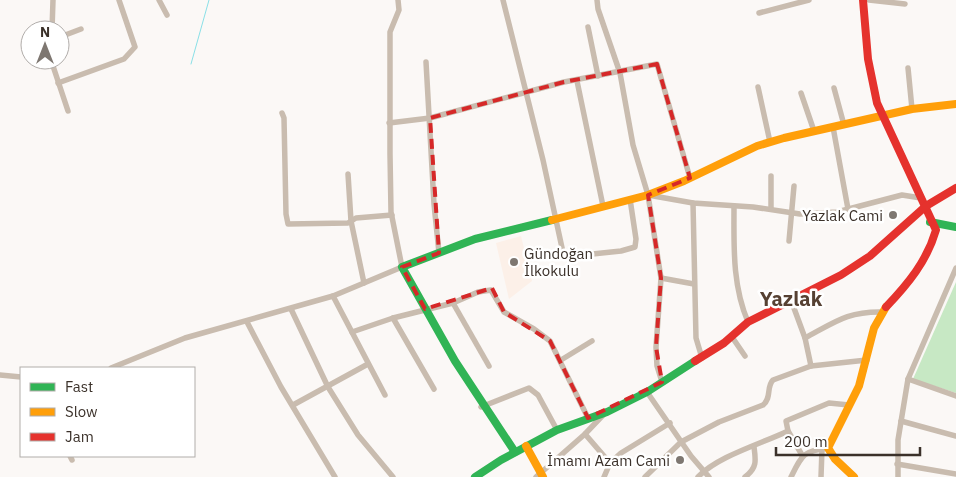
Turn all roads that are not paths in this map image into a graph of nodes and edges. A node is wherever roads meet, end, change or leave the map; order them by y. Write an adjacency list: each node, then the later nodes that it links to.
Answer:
1 (53, 0): 13 (street)
2 (119, 0): 23 (street)
3 (159, 0): 12 (street)
4 (398, 0): 34 (street)
5 (503, 0): 26 (street)
6 (597, 0): 20 (street)
7 (809, 0): 11 (street)
8 (863, 0): 32 (street)
9 (869, 0): 10 (street)
10 (905, 4)
11 (759, 13)
12 (167, 15)
13 (52, 20)
14 (588, 27): 21 (street)
15 (82, 29): 16 (street)
16 (70, 33)
17 (426, 62): 33 (street)
18 (908, 68): 29 (street)
19 (54, 70): 23 (street)
20 (620, 73): 21 (street); 41 (street); 44 (street)
21 (598, 76): 22 (street)
22 (577, 81): 26 (street); 48 (street)
23 (58, 83): 30 (street)
24 (758, 87): 38 (street)
25 (834, 88): 35 (street)
26 (526, 92): 33 (street); 55 (street)
27 (801, 93): 37 (street)
28 (956, 104): 29 (street)
29 (912, 109): 32 (street)
30 (68, 111)
31 (282, 113): 56 (street)
32 (882, 117): 35 (street); 45 (street)
33 (430, 118): 34 (street); 60 (street)
34 (389, 124): 54 (street)
35 (844, 125): 36 (street)
36 (833, 127): 37 (street); 51 (street)
37 (814, 131): 38 (street)
38 (770, 142): 41 (street)
39 (348, 174): 56 (street)
40 (771, 176): 52 (street)
41 (690, 178): 44 (street)
42 (794, 186): 53 (street)
43 (956, 188): 50 (street)
44 (648, 195): 46 (street); 47 (street); 63 (street)
45 (921, 198): 50 (street); 51 (street)
46 (630, 199): 48 (street); 55 (street)
47 (693, 202): 49 (street); 65 (street)
48 (603, 206): 55 (street)
49 (734, 206): 52 (street); 74 (street)
50 (926, 206): 57 (street); 67 (street)
51 (848, 209): 53 (street)
52 (771, 210): 53 (street)
53 (792, 213): 59 (street)
54 (392, 215): 56 (street); 61 (street)
55 (555, 218): 60 (street)
56 (351, 221): 64 (street)
57 (930, 222): 58 (street); 71 (street)
58 (956, 227)
59 (789, 242)
60 (439, 254): 61 (street)
61 (402, 267): 64 (street); 69 (street)
62 (956, 268): 89 (street)
63 (661, 278): 65 (street); 90 (street)
64 (364, 283): 66 (street)
65 (694, 284): 80 (street)
66 (333, 296): 70 (street); 75 (street)
67 (791, 300): 74 (street); 77 (street)
68 (453, 303): 69 (street); 81 (street); 84 (street)
69 (425, 309): 72 (street); 98 (street)
70 (291, 310): 73 (street); 91 (street)
71 (883, 312): 77 (street); 82 (street)
72 (393, 318): 75 (street); 92 (street)
73 (247, 322): 86 (street); 96 (street)
74 (748, 322): 76 (street)
75 (352, 332): 83 (street)
76 (732, 337): 79 (street); 80 (street)
77 (805, 338): 85 (street)
78 (592, 341): 81 (street)
79 (745, 356)
80 (702, 358): 90 (street)
81 (561, 360): 100 (street)
82 (867, 360): 85 (street); 97 (street)
83 (368, 364): 91 (street); 94 (street)
84 (489, 366)
85 (811, 366): 107 (street)
86 (113, 367)
87 (0, 375): 88 (street)
88 (20, 379)
89 (908, 379): 95 (street); 101 (street)
90 (662, 382): 93 (street)
91 (328, 387): 96 (street); 119 (street)
92 (434, 389)
93 (647, 392): 99 (street); 102 (street)
94 (385, 395)
95 (956, 396)
96 (292, 405): 118 (street)
97 (849, 405): 104 (street); 110 (street)
98 (481, 407): 103 (street); 111 (street)
99 (607, 412): 100 (street); 105 (street)
100 (588, 418): 103 (street)
101 (901, 421): 106 (street); 114 (street)
102 (670, 423): 107 (street); 113 (street)
103 (557, 430): 108 (street)
104 (788, 431): 109 (street); 112 (street)
105 (585, 434): 113 (street); 117 (street)
106 (956, 436)
107 (680, 442): 115 (street); 122 (street)
108 (526, 446): 111 (street); 117 (street)
109 (754, 447): 115 (street); 125 (street)
110 (825, 449): 112 (street); 127 (street); 128 (street)
111 (515, 452): 120 (street)
112 (802, 456): 126 (street)
113 (610, 463): 121 (street)
114 (897, 464): 116 (street); 129 (street)
115 (704, 471): 123 (street); 124 (street)
116 (956, 474)
117 (540, 476)
118 (335, 477)
119 (393, 477)
120 (475, 477)
121 (604, 477)
122 (645, 477)
123 (698, 477)
124 (709, 477)
125 (745, 477)
126 (792, 477)
127 (821, 477)
128 (854, 477)
129 (898, 477)

